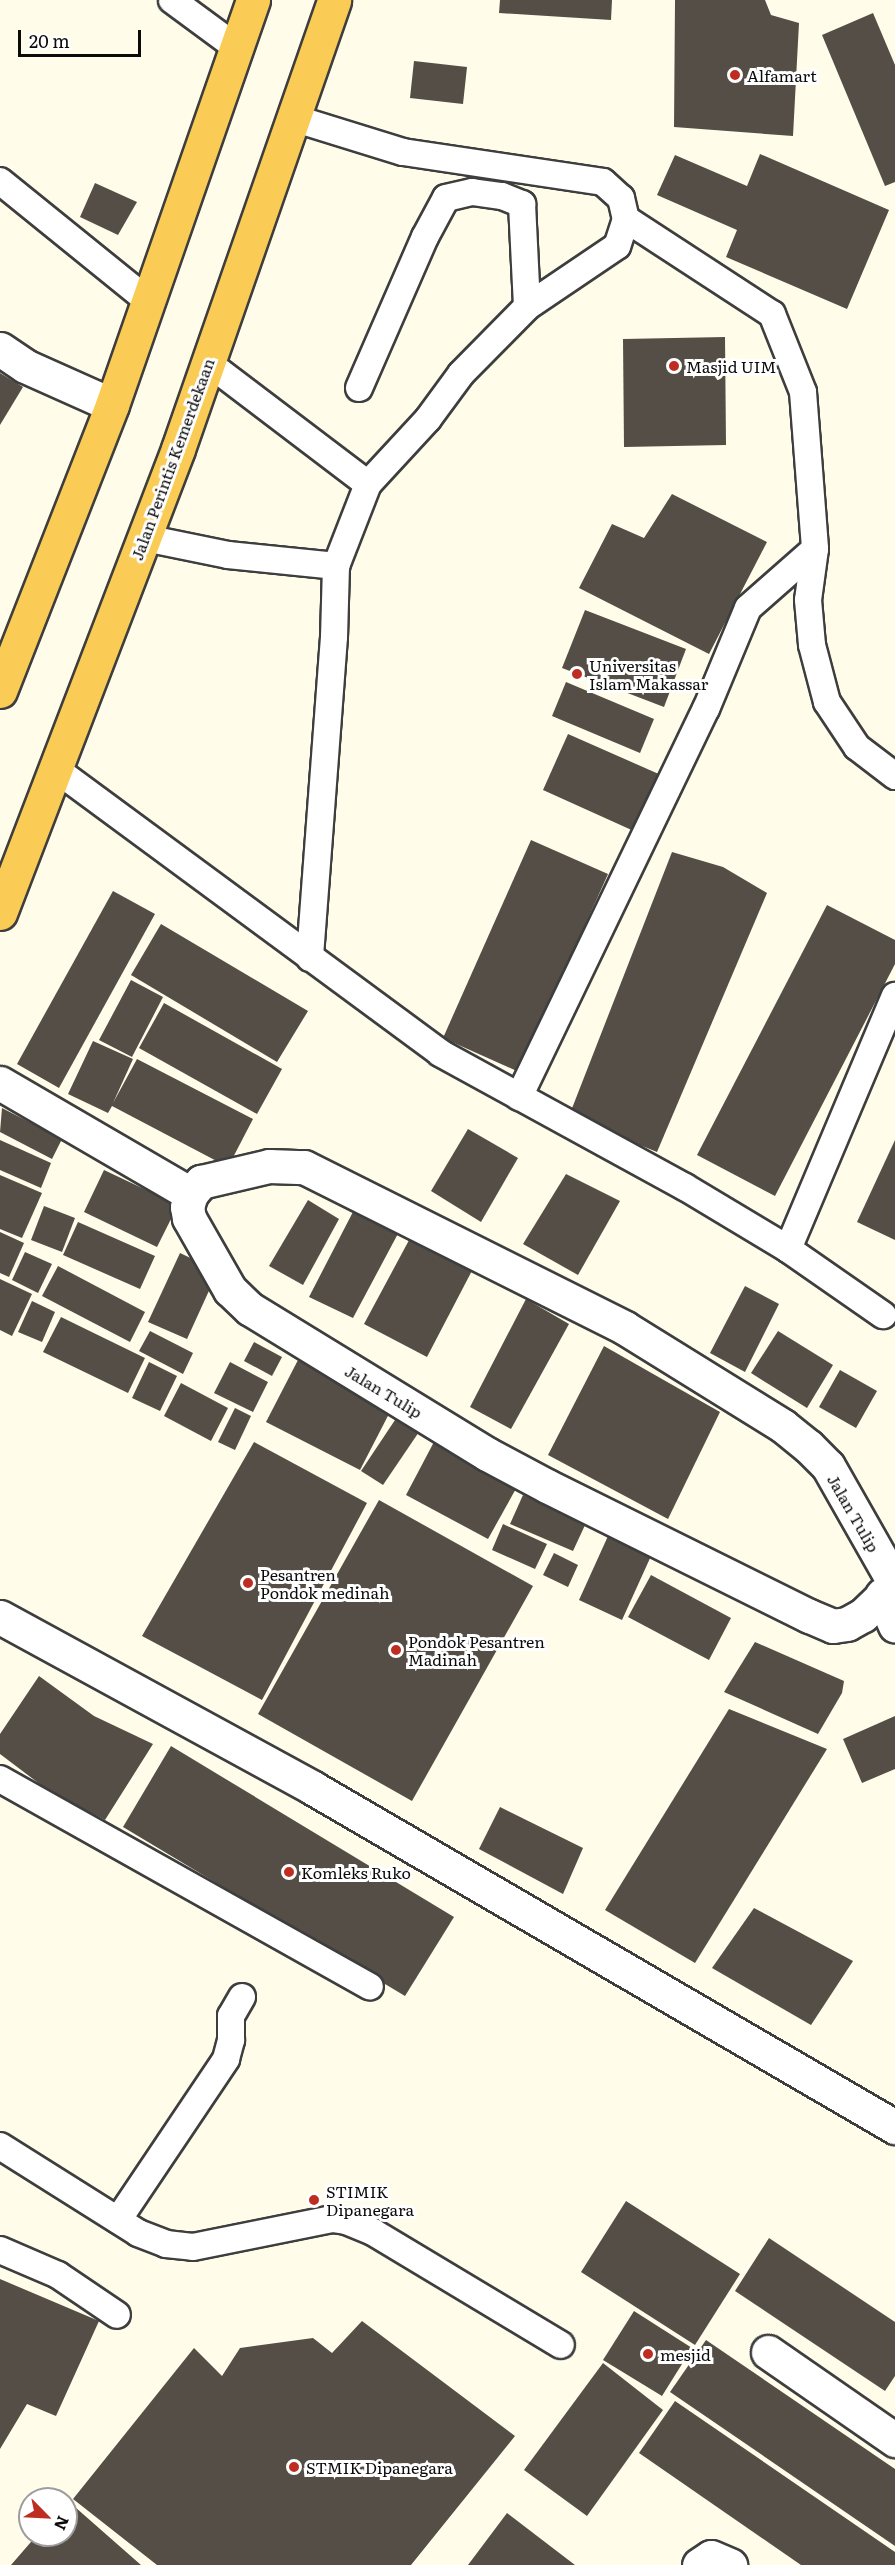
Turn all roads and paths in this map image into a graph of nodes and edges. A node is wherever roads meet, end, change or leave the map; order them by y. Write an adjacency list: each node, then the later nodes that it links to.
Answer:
1 (172, 0): 4 (lane)
2 (253, 0): 4 (highway)
3 (334, 0): 5 (highway, Jalan Perintis Kemerdekaan)
4 (237, 48): 10 (highway)
5 (293, 118): 6 (lane); 13 (highway, Jalan Perintis Kemerdekaan)
6 (538, 172): 8 (lane); 9 (lane)
7 (0, 181): 10 (lane)
8 (522, 204): 11 (lane); 14 (lane)
9 (626, 219): 11 (lane); 18 (lane)
10 (148, 301): 15 (highway)
11 (527, 307): 16 (lane)
12 (0, 349): 15 (street)
13 (207, 362): 16 (lane); 17 (highway, Jalan Perintis Kemerdekaan)
14 (359, 388)
15 (112, 405): 20 (highway)
16 (368, 484): 19 (lane)
17 (145, 538): 19 (lane); 21 (highway, Jalan Perintis Kemerdekaan)
18 (815, 549): 22 (lane); 27 (lane)
19 (336, 566): 24 (lane)
20 (0, 691)
21 (54, 768): 23 (highway, Jalan Perintis Kemerdekaan); 24 (lane)
22 (895, 776)
23 (0, 913)
24 (310, 958): 27 (lane)
25 (895, 996): 29 (lane)
26 (0, 1083): 28 (street)
27 (519, 1097): 29 (lane)
28 (191, 1194): 31 (street, Jalan Tulip); 31 (street, Jalan Tulip)
29 (788, 1249): 30 (lane)
30 (883, 1315)
31 (891, 1588): 33 (street)
32 (0, 1617): 37 (street)
33 (895, 1626)
34 (0, 1779): 35 (lane)
35 (370, 1987)
36 (242, 1997): 39 (lane)
37 (895, 2127)
38 (0, 2146): 39 (lane)
39 (118, 2220): 42 (lane)
40 (0, 2250): 41 (lane)
41 (117, 2314)
42 (561, 2345)
43 (768, 2352): 44 (street)
44 (895, 2440)
45 (699, 2565): 46 (street)
46 (730, 2565)

